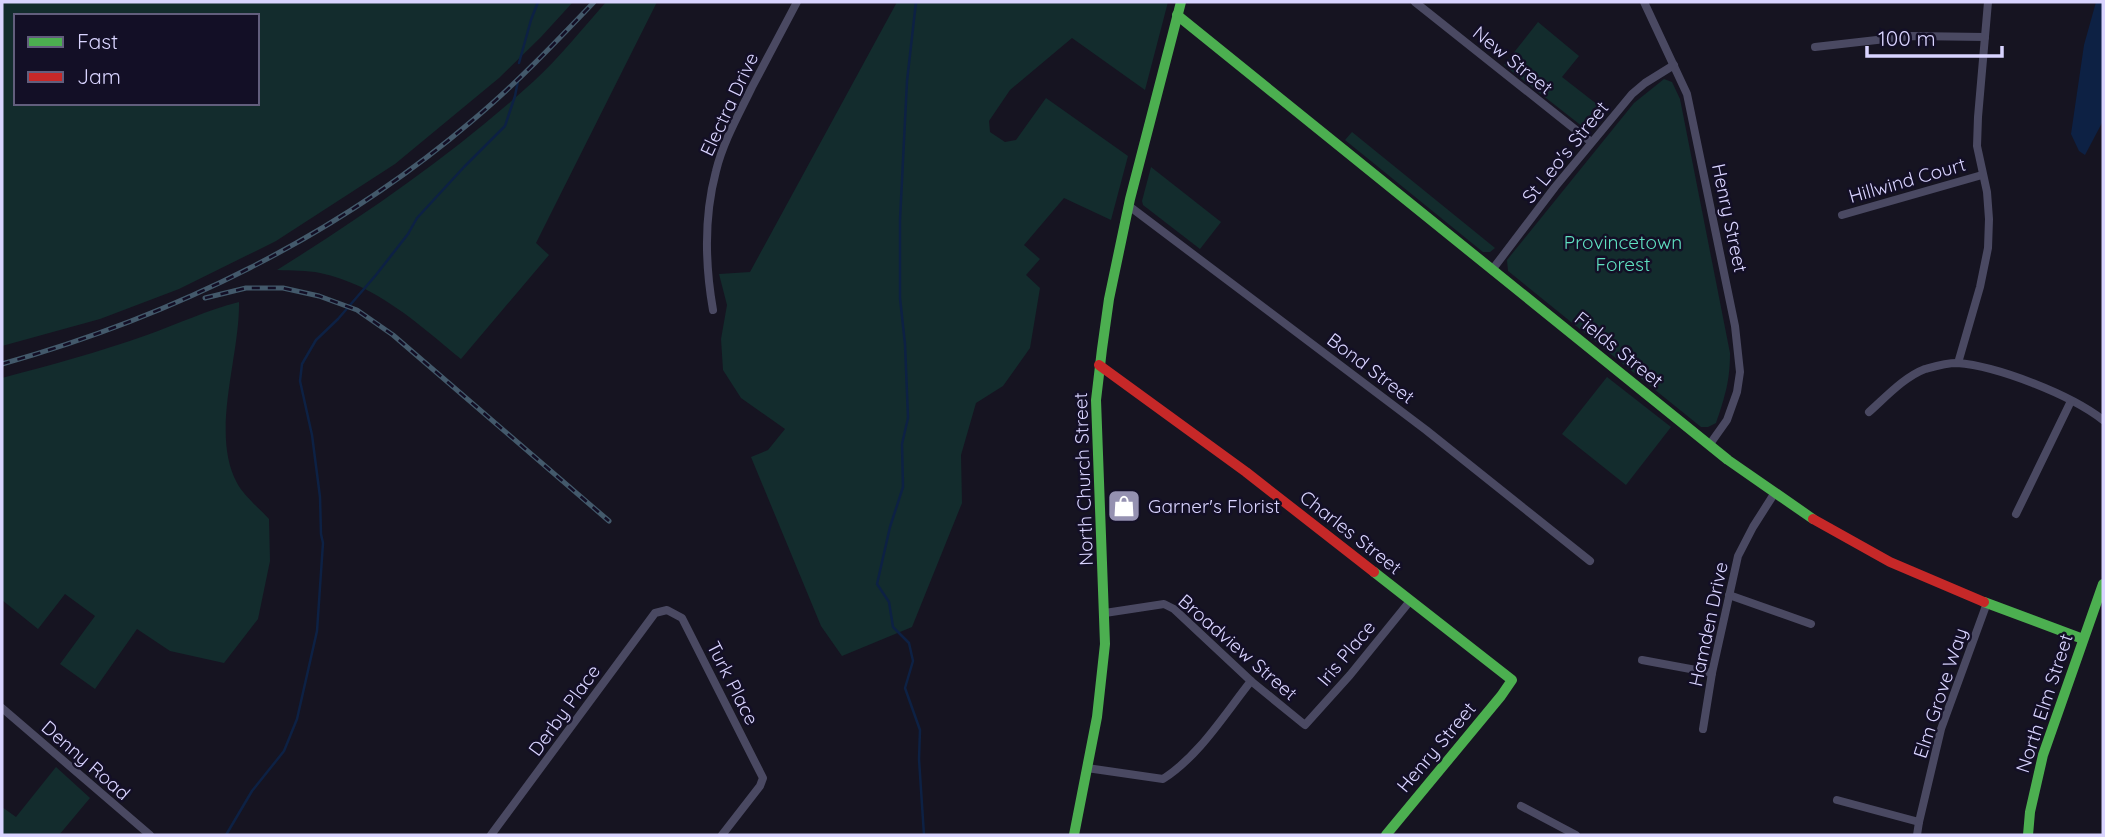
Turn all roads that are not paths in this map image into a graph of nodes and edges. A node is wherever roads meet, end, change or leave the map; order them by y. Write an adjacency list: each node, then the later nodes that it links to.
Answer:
1 (797, 2): 15 (street, Electra Drive)
2 (1181, 2): 6 (street, North Church Street)
3 (1415, 2): 10 (street, New Street)
4 (1644, 2): 9 (street, Henry Street)
5 (1988, 2): 7 (street)
6 (1177, 15): 12 (street, North Church Street); 14 (street, Fields Street)
7 (1986, 37): 8 (street); 11 (street)
8 (1815, 47)
9 (1674, 65): 10 (street, St Leo's Street); 21 (street, Henry Street)
10 (1591, 142): 14 (street, St Leo's Street)
11 (1982, 175): 13 (street, Hillwind Court); 16 (street)
12 (1129, 205): 17 (street, North Church Street); 24 (street, Bond Street)
13 (1842, 215)
14 (1492, 270): 21 (street, Fields Street)
15 (713, 310)
16 (1958, 363): 18 (street); 19 (street)
17 (1099, 365): 27 (street, Charles Street); 30 (street, North Church Street)
18 (2071, 401): 20 (street); 23 (street)
19 (1869, 412)
20 (2103, 420)
21 (1710, 444): 22 (street, Fields Street)
22 (1774, 494): 26 (street, Hamden Drive); 28 (street, Fields Street)
23 (2017, 514)
24 (1590, 561)
25 (2103, 584): 32 (street, North Elm Street)
26 (1729, 596): 31 (street); 34 (street, Hamden Drive)
27 (1410, 601): 35 (street, Charles Street); 38 (street, Iris Place)
28 (1987, 603): 32 (street, Fields Street); 43 (street, Elm Grove Way)
29 (667, 610): 45 (street, Derby Place); 46 (street, Turk Place)
30 (1105, 614): 36 (street, Broadview Street); 40 (street, North Church Street)
31 (1811, 624)
32 (2083, 639): 51 (street, North Elm Street)
33 (1642, 660): 34 (street)
34 (1712, 673): 39 (street, Hamden Drive)
35 (1511, 680): 48 (street, Henry Street)
36 (1251, 681): 38 (street, Broadview Street); 40 (street)
37 (2, 708): 44 (street, Denny Road)
38 (1305, 725)
39 (1703, 729)
40 (1087, 768): 47 (street, North Church Street)
41 (1837, 800): 43 (street)
42 (1521, 806): 49 (street)
43 (1919, 822): 50 (street, Elm Grove Way)
44 (150, 835)
45 (491, 835)
46 (722, 835)
47 (1074, 835)
48 (1386, 835)
49 (1576, 835)
50 (1917, 835)
51 (2028, 835)

